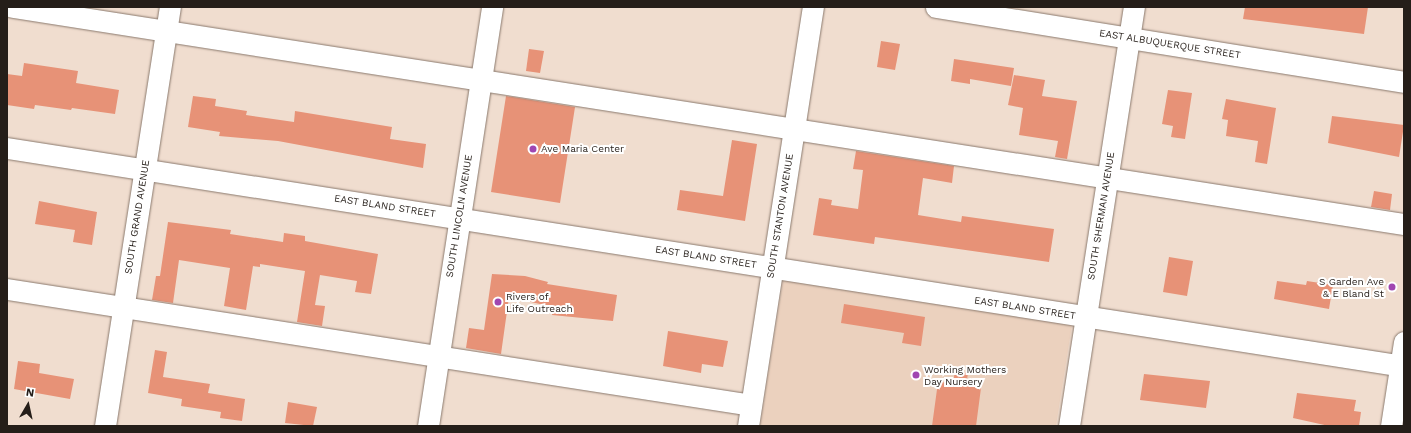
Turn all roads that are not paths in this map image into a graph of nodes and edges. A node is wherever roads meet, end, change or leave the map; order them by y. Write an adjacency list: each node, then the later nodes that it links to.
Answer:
1 (13, 7): 7 (street)
2 (170, 7): 7 (street, SOUTH GRAND AVENUE)
3 (492, 7): 9 (street, SOUTH LINCOLN AVENUE)
4 (813, 7): 11 (street, SOUTH STANTON AVENUE)
5 (936, 7): 8 (street, EAST ALBUQUERQUE STREET)
6 (1134, 7): 8 (street, SOUTH SHERMAN AVENUE)
7 (166, 30): 9 (street); 13 (street, SOUTH GRAND AVENUE)
8 (1129, 38): 10 (street, EAST ALBUQUERQUE STREET); 14 (street, SOUTH SHERMAN AVENUE)
9 (481, 80): 11 (street); 15 (street, SOUTH LINCOLN AVENUE)
10 (1404, 82)
11 (794, 129): 14 (street); 17 (street, SOUTH STANTON AVENUE)
12 (7, 148): 13 (street, EAST BLAND STREET)
13 (145, 170): 15 (street, EAST BLAND STREET); 19 (street, SOUTH GRAND AVENUE)
14 (1107, 178): 16 (street); 20 (street, SOUTH SHERMAN AVENUE)
15 (459, 218): 17 (street, EAST BLAND STREET); 22 (street, SOUTH LINCOLN AVENUE)
16 (1404, 224)
17 (772, 267): 20 (street, EAST BLAND STREET); 24 (street, SOUTH STANTON AVENUE)
18 (7, 289): 19 (street)
19 (123, 307): 22 (street); 25 (street, SOUTH GRAND AVENUE)
20 (1085, 318): 23 (street, EAST BLAND STREET); 28 (street, SOUTH SHERMAN AVENUE)
21 (1404, 342): 23 (street)
22 (438, 356): 24 (street); 26 (street, SOUTH LINCOLN AVENUE)
23 (1402, 366): 29 (street)
24 (751, 405): 27 (street, SOUTH STANTON AVENUE)
25 (105, 426)
26 (428, 426)
27 (748, 426)
28 (1069, 426)
29 (1391, 426)

